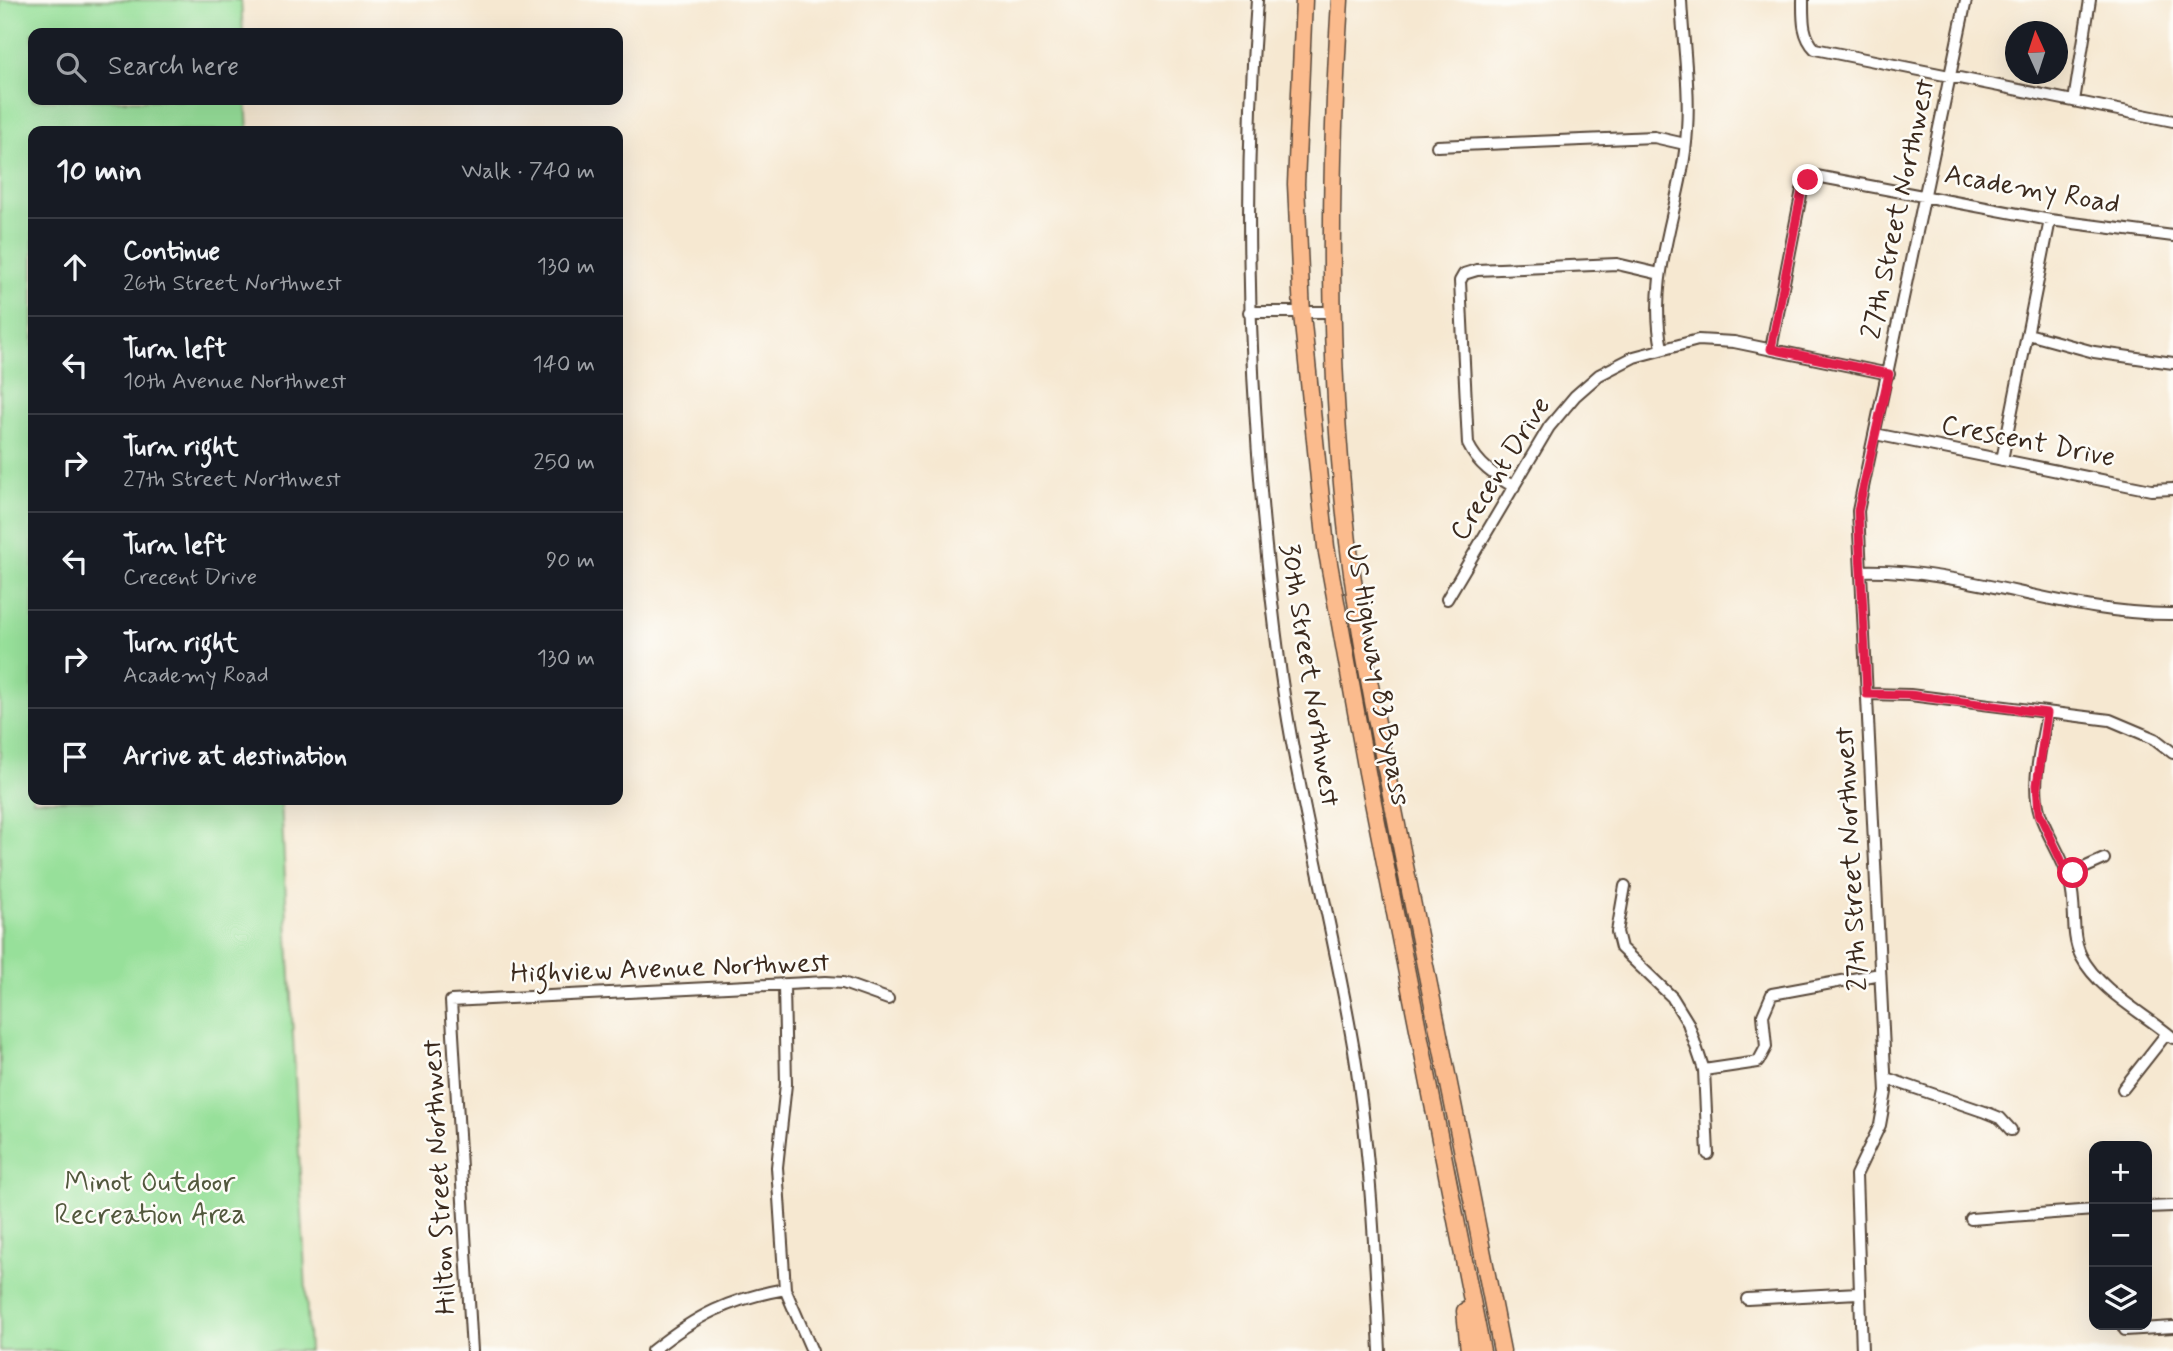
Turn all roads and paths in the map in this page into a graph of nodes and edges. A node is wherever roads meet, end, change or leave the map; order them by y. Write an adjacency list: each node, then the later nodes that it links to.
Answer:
1 (1256, 0): 17 (street, 30th Street Northwest)
2 (1304, 0): 19 (highway, US Highway 83 Bypass)
3 (1340, 0): 18 (highway, US Highway 83 Bypass)
4 (1681, 0): 11 (street)
5 (1802, 0): 8 (street)
6 (1966, 0): 8 (street, 27th Street Northwest)
7 (2090, 0): 9 (street)
8 (1950, 76): 9 (street); 13 (street, 27th Street Northwest)
9 (2074, 101): 10 (street)
10 (2173, 121)
11 (1685, 144): 12 (street); 16 (street)
12 (1437, 146)
13 (1926, 195): 14 (street, Academy Road); 22 (street, Academy Road); 24 (street, 27th Street Northwest)
14 (2050, 220): 15 (street, Academy Road); 20 (street)
15 (2173, 236)
16 (1660, 274): 21 (street); 27 (street)
17 (1249, 312): 19 (street); 62 (street, 30th Street Northwest)
18 (1333, 312): 19 (street); 53 (highway, US Highway 83 Bypass)
19 (1302, 314): 52 (highway, US Highway 83 Bypass)
20 (2028, 334): 23 (street); 26 (street)
21 (1662, 348): 22 (street, Crecent Drive); 27 (street, Crecent Drive)
22 (1771, 349): 24 (street, Crecent Drive)
23 (2173, 363)
24 (1889, 374): 25 (street, 27th Street Northwest)
25 (1875, 434): 26 (street, Crescent Drive); 29 (street, 27th Street Northwest)
26 (2003, 460): 28 (street, Crescent Drive)
27 (1514, 487): 30 (street, Crecent Drive)
28 (2173, 489)
29 (1861, 571): 31 (street); 32 (street, 27th Street Northwest)
30 (1447, 599)
31 (2173, 614)
32 (1867, 694): 33 (street); 38 (street, 27th Street Northwest)
33 (2047, 713): 34 (street); 36 (street)
34 (2172, 751)
35 (2104, 859): 36 (street)
36 (2068, 875): 42 (street)
37 (1625, 886): 43 (street)
38 (1880, 974): 43 (street); 44 (street, 27th Street Northwest)
39 (784, 986): 40 (street, Highview Avenue Northwest); 41 (street, Highview Avenue Northwest); 54 (street)
40 (888, 999)
41 (451, 1001): 59 (street, Hilton Street Northwest)
42 (2170, 1035): 45 (street)
43 (1704, 1070): 47 (street)
44 (1886, 1078): 46 (street); 55 (street, 27th Street Northwest)
45 (2123, 1089)
46 (2011, 1130)
47 (1708, 1154)
48 (2173, 1206): 49 (street)
49 (2152, 1207)
50 (2089, 1210): 51 (street)
51 (1971, 1219)
52 (1458, 1232): 63 (highway); 64 (highway, US Highway 83 Bypass)
53 (1483, 1256): 65 (highway, US Highway 83 Bypass); 66 (highway)
54 (785, 1289): 60 (street); 61 (street)
55 (1858, 1293): 56 (street); 67 (street)
56 (1747, 1299)
57 (2173, 1327): 58 (street)
58 (2152, 1328)
59 (472, 1351)
60 (652, 1351)
61 (812, 1351)
62 (1380, 1351)
63 (1469, 1351)
64 (1482, 1351)
65 (1502, 1351)
66 (1510, 1351)
67 (1862, 1351)

